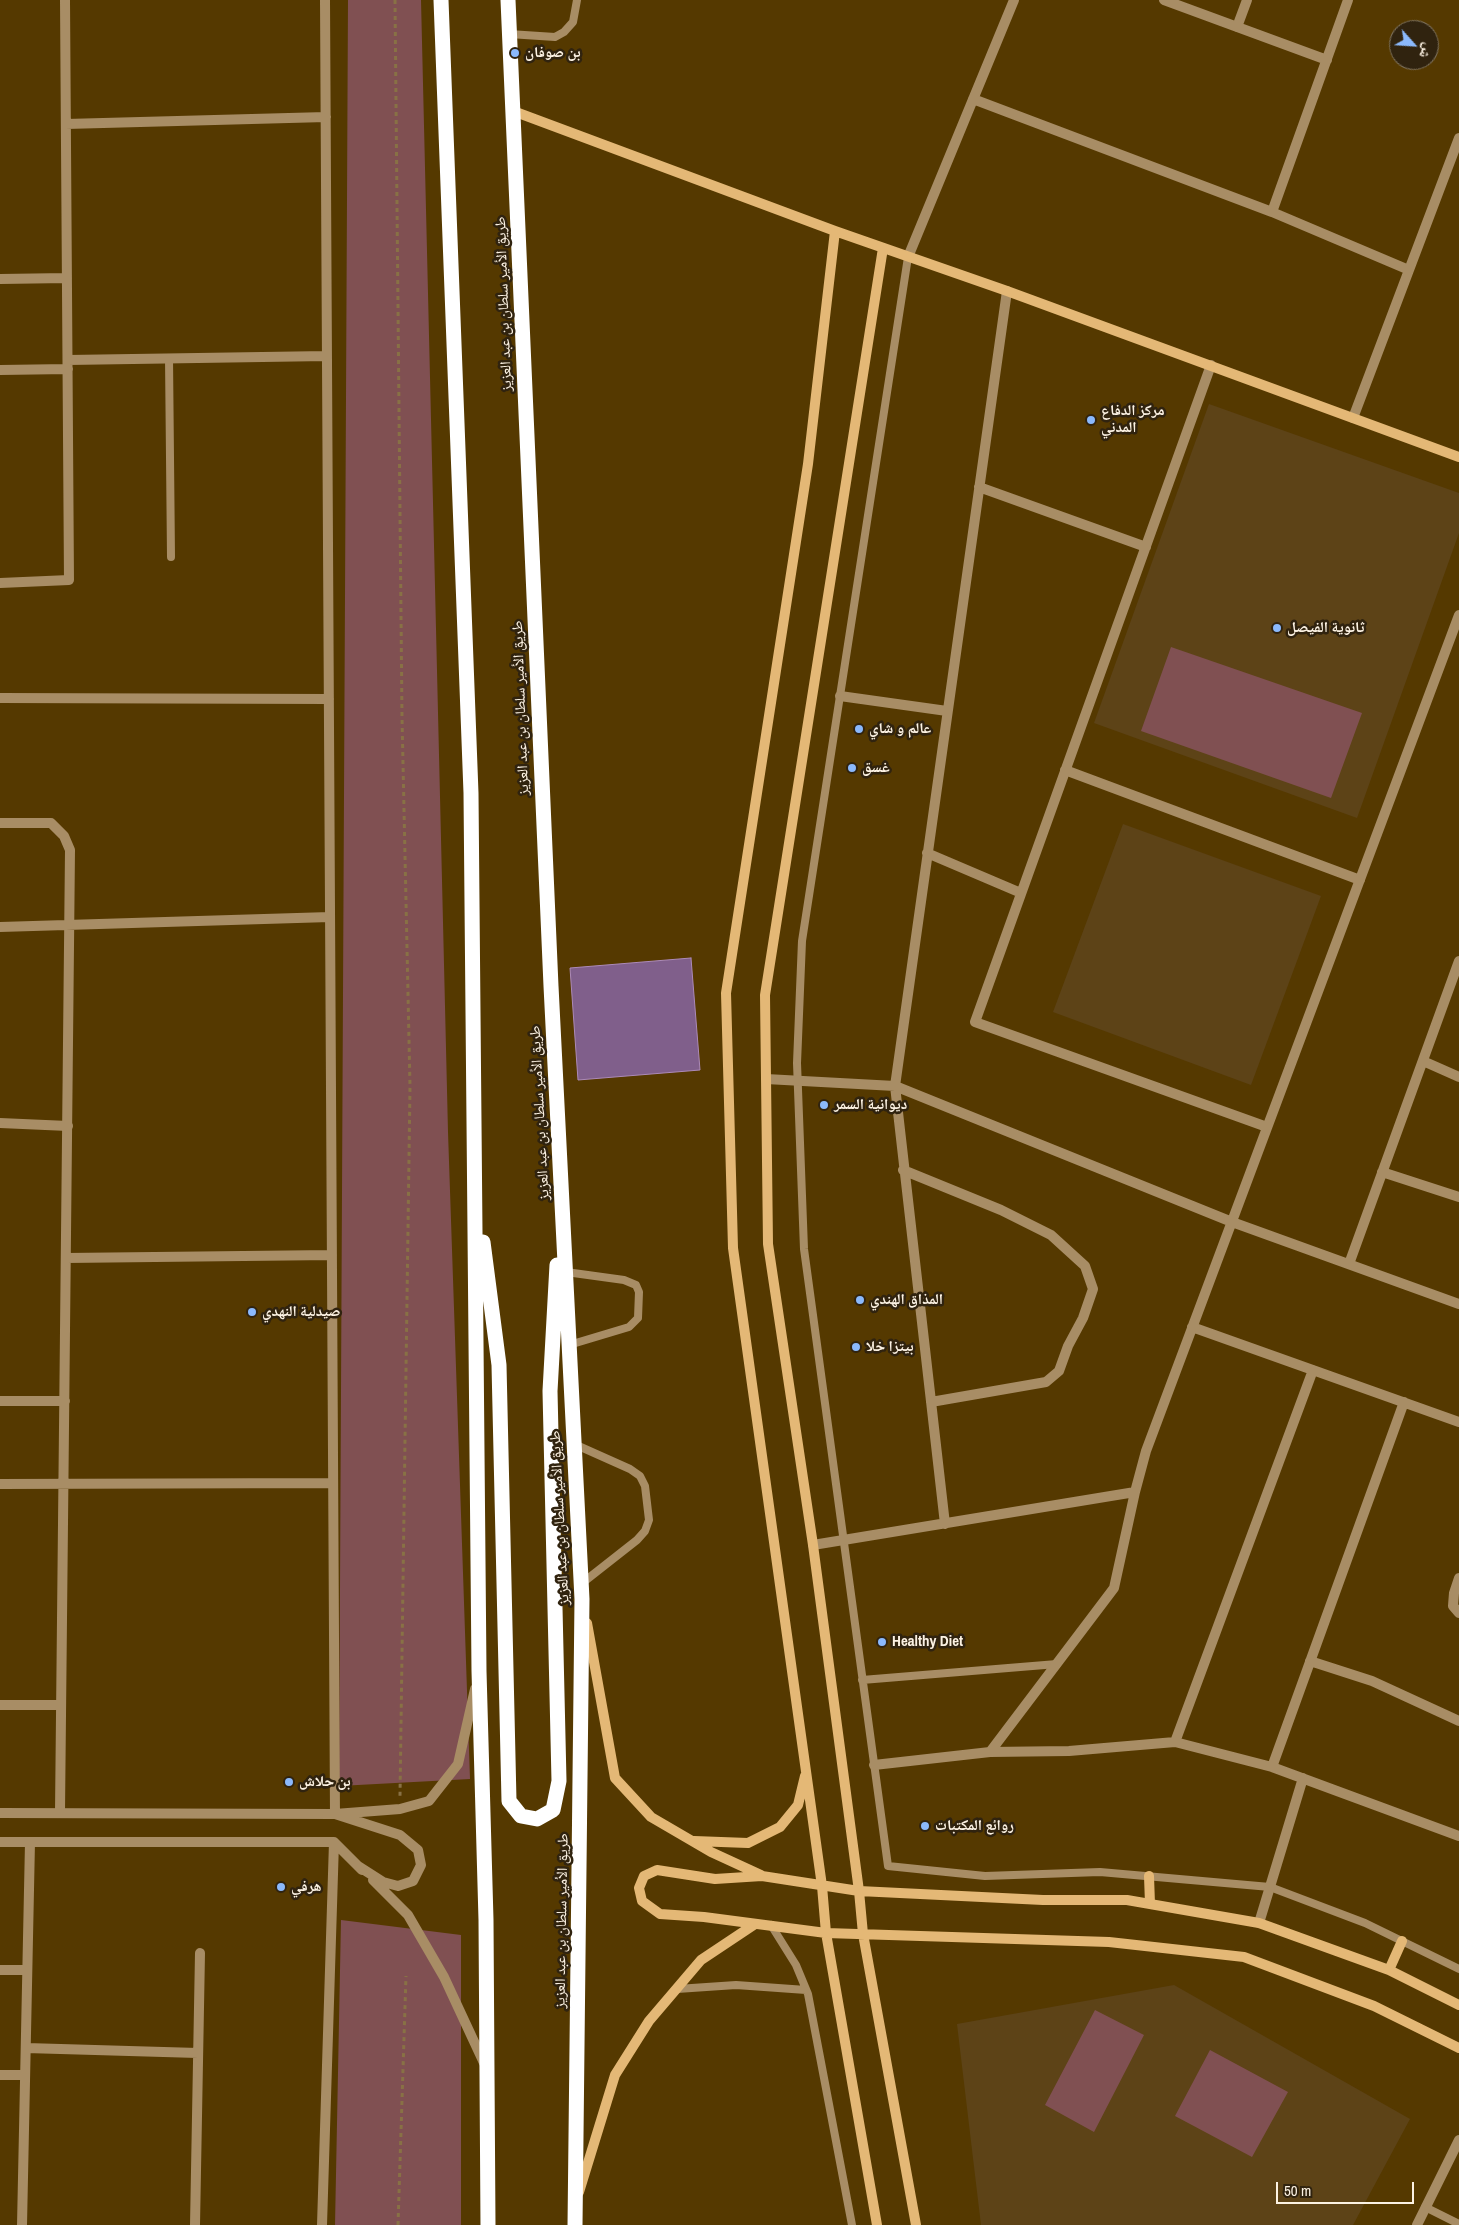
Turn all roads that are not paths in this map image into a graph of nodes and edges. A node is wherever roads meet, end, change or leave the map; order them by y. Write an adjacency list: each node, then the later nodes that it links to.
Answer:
1 (65, 0): 16 (street)
2 (325, 0): 15 (street)
3 (441, 0): 59 (highway)
4 (508, 0): 11 (highway, طريق الأمير سلطان بن عبد العزيز)
5 (577, 0): 11 (lane)
6 (1014, 0): 13 (street)
7 (1164, 0): 10 (street)
8 (1248, 0): 10 (street)
9 (1348, 0): 12 (street)
10 (1237, 27): 12 (street)
11 (509, 34): 14 (highway, طريق الأمير سلطان بن عبد العزيز)
12 (1327, 60): 18 (street)
13 (973, 99): 18 (street); 21 (street)
14 (513, 111): 19 (street); 62 (highway, طريق الأمير سلطان بن عبد العزيز)
15 (326, 117): 16 (street); 26 (street)
16 (66, 124): 23 (street)
17 (1459, 138): 22 (street)
18 (1272, 212): 22 (street)
19 (835, 231): 20 (street); 100 (street)
20 (883, 248): 21 (street); 53 (street)
21 (908, 256): 25 (street); 38 (lane)
22 (1409, 270): 31 (street)
23 (67, 278): 24 (street); 28 (street)
24 (0, 279)
25 (1007, 291): 29 (street); 33 (street)
26 (327, 356): 27 (street); 40 (street)
27 (169, 358): 28 (street); 35 (lane)
28 (68, 364): 30 (street); 36 (street)
29 (1210, 366): 31 (street); 34 (street)
30 (0, 370)
31 (1354, 418): 32 (street)
32 (1459, 457)
33 (979, 487): 34 (street); 41 (street)
34 (1146, 547): 42 (street)
35 (171, 557)
36 (0, 583)
37 (1459, 615): 45 (street)
38 (840, 696): 41 (street); 54 (lane)
39 (0, 698): 40 (street)
40 (329, 699): 47 (street)
41 (948, 711): 44 (street)
42 (1065, 770): 45 (street); 46 (street)
43 (0, 823): 48 (street)
44 (927, 853): 46 (street); 55 (street)
45 (1360, 880): 58 (street)
46 (1021, 893): 58 (street)
47 (330, 917): 48 (street); 65 (street)
48 (70, 925): 49 (street); 57 (street)
49 (0, 927)
50 (1459, 961): 51 (street)
51 (1422, 1061): 52 (street); 61 (street)
52 (1459, 1077)
53 (766, 1079): 54 (street); 85 (street)
54 (798, 1080): 55 (street); 84 (lane)
55 (895, 1086): 60 (street); 64 (street)
56 (0, 1123): 57 (street)
57 (68, 1126): 66 (street)
58 (1267, 1127): 64 (street)
59 (474, 1169): 62 (highway); 91 (highway)
60 (903, 1170): 75 (street); 75 (street)
61 (1382, 1172): 63 (street); 67 (street)
62 (561, 1187): 68 (highway, طريق الأمير سلطان بن عبد العزيز)
63 (1459, 1197)
64 (1232, 1222): 67 (street); 70 (street)
65 (332, 1255): 66 (street); 80 (street)
66 (66, 1258): 74 (street)
67 (1348, 1264): 69 (street)
68 (566, 1272): 71 (highway, طريق الأمير سلطان بن عبد العزيز); 71 (lane)
69 (1459, 1304)
70 (1192, 1327): 72 (street); 82 (street)
71 (569, 1345): 78 (highway, طريق الأمير سلطان بن عبد العزيز)
72 (1313, 1370): 76 (street); 96 (street)
73 (0, 1401): 74 (street)
74 (65, 1401): 79 (street)
75 (931, 1402): 83 (street)
76 (1404, 1402): 77 (street); 89 (street)
77 (1459, 1422)
78 (574, 1444): 87 (highway, طريق الأمير سلطان بن عبد العزيز); 87 (lane)
79 (65, 1483): 80 (street); 81 (street); 93 (street)
80 (333, 1483): 104 (street)
81 (0, 1484)
82 (1135, 1492): 83 (street); 90 (street)
83 (945, 1524): 84 (street)
84 (844, 1540): 85 (street); 92 (lane)
85 (813, 1545): 115 (street)
86 (1459, 1578): 88 (street)
87 (582, 1591): 106 (street); 138 (highway, طريق الأمير سلطان بن عبد العزيز)
88 (1459, 1613)
89 (1310, 1661): 95 (street); 99 (street)
90 (1057, 1664): 92 (lane); 97 (street)
91 (479, 1671): 104 (street); 134 (highway)
92 (862, 1680): 98 (lane)
93 (61, 1705): 94 (street); 102 (street)
94 (0, 1706)
95 (1459, 1721)
96 (1175, 1742): 97 (street); 99 (street)
97 (990, 1752): 98 (street)
98 (874, 1765): 112 (lane)
99 (1272, 1767): 101 (street)
100 (806, 1770): 106 (street); 113 (street)
101 (1303, 1778): 105 (street); 114 (street)
102 (60, 1812): 103 (street); 104 (street)
103 (0, 1813)
104 (335, 1814): 110 (street)
105 (1459, 1836)
106 (691, 1841): 111 (street)
107 (0, 1842): 108 (street)
108 (30, 1842): 109 (street); 126 (street)
109 (334, 1842): 110 (street); 143 (street)
110 (358, 1866): 134 (street)
111 (762, 1876): 113 (street); 118 (street)
112 (1149, 1876): 114 (lane); 116 (street)
113 (822, 1886): 115 (street); 120 (street)
114 (1270, 1887): 117 (street); 122 (lane)
115 (859, 1891): 116 (street); 121 (street)
116 (1150, 1904): 117 (street)
117 (1259, 1923): 127 (street)
118 (755, 1924): 119 (street); 128 (street)
119 (771, 1925): 120 (street); 129 (lane)
120 (826, 1934): 121 (street); 147 (street)
121 (863, 1934): 132 (street); 148 (street)
122 (1402, 1941): 124 (lane); 127 (street)
123 (200, 1953): 133 (street)
124 (1459, 1969)
125 (0, 1970): 126 (street)
126 (27, 1970): 131 (street)
127 (1389, 1970): 130 (street)
128 (677, 1989): 129 (lane); 138 (street)
129 (806, 1990): 146 (lane)
130 (1459, 2005)
131 (26, 2048): 133 (street); 136 (street)
132 (1459, 2048)
133 (198, 2053): 142 (street)
134 (487, 2068): 144 (highway)
135 (0, 2075): 136 (street)
136 (25, 2075): 141 (street)
137 (1459, 2140): 139 (street)
138 (575, 2208): 145 (highway, طريق الأمير سلطان بن عبد العزيز)
139 (1426, 2208): 140 (lane); 149 (street)
140 (1459, 2224)
141 (22, 2225)
142 (195, 2225)
143 (322, 2225)
144 (488, 2225)
145 (575, 2225)
146 (852, 2225)
147 (877, 2225)
148 (916, 2225)
149 (1417, 2225)

